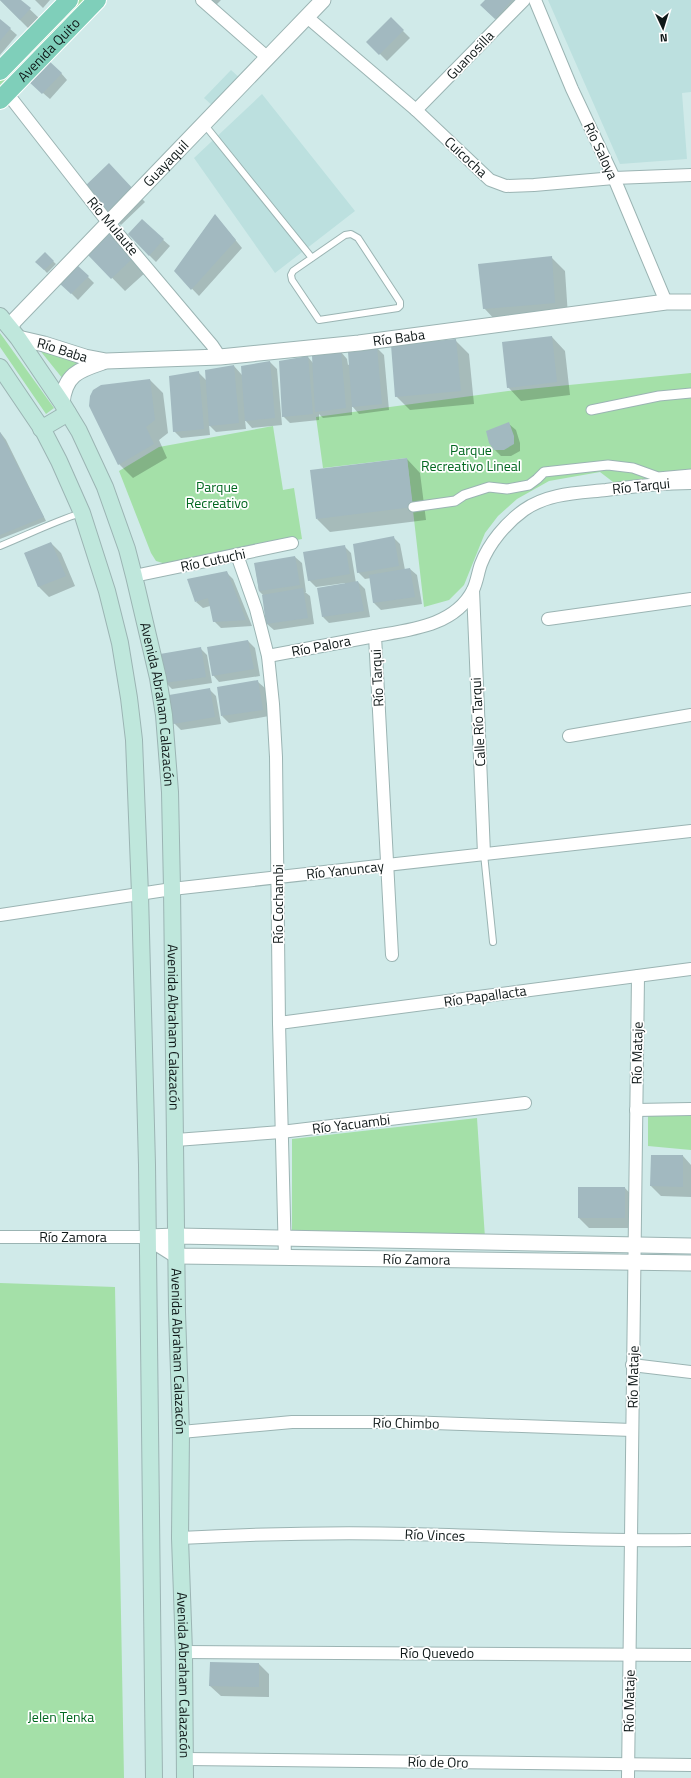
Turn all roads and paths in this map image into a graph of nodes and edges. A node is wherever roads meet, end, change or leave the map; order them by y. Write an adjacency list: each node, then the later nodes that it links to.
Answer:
1 (69, 0): 9 (main road, Avenida Quito)
2 (98, 0): 10 (main road, Avenida Quito)
3 (202, 0): 8 (street)
4 (323, 0): 7 (street, Guayaquil)
5 (524, 0): 11 (street, Guanosilla)
6 (535, 0): 14 (street, Río Saloya)
7 (307, 17): 8 (street, Guayaquil); 11 (street, Cuicocha)
8 (268, 58): 12 (street, Guayaquil)
9 (0, 71)
10 (3, 96): 15 (street, Río Mulaute)
11 (416, 110): 14 (street, Cuicocha)
12 (204, 124): 15 (street, Guayaquil); 16 (lane)
13 (691, 175): 14 (street, Cuicocha)
14 (614, 178): 17 (street, Río Saloya)
15 (109, 221): 19 (street, Guayaquil); 20 (street, Río Mulaute)
16 (312, 258): 16 (lane)
17 (666, 302): 18 (street, Río Baba); 20 (street, Río Baba)
18 (691, 302)
19 (9, 327): 21 (street, Río Baba); 24 (main road, Avenida Abraham Calazacón)
20 (220, 357): 21 (street, Río Baba)
21 (106, 361): 24 (street, Río Baba)
22 (0, 367): 26 (main road, Avenida Abraham Calazacón)
23 (691, 393): 25 (street)
24 (65, 408): 26 (main road); 34 (main road, Avenida Abraham Calazacón)
25 (591, 410)
26 (41, 429): 30 (main road, Avenida Abraham Calazacón)
27 (691, 474): 29 (street)
28 (691, 482): 35 (street, Río Tarqui)
29 (413, 507)
30 (82, 513): 32 (lane); 47 (main road, Avenida Abraham Calazacón)
31 (292, 543): 33 (street, Río Cutuchi)
32 (0, 546)
33 (237, 556): 34 (street, Río Cutuchi); 39 (street, Río Cochambi)
34 (134, 576): 46 (main road, Avenida Abraham Calazacón)
35 (472, 590): 38 (street, Río Tarqui); 43 (street, Calle Río Tarqui)
36 (691, 599): 37 (street)
37 (548, 618)
38 (375, 636): 39 (street, Río Palora); 44 (street, Río Tarqui)
39 (268, 656): 45 (street, Río Cochambi)
40 (691, 715): 41 (street)
41 (569, 736)
42 (691, 831): 43 (street, Río Yanuncay)
43 (484, 854): 44 (street, Río Yanuncay); 49 (lane)
44 (386, 865): 45 (street, Río Yanuncay); 50 (street, Río Tarqui)
45 (278, 877): 46 (street, Río Yanuncay); 53 (street, Río Cochambi)
46 (172, 889): 47 (street, Río Yanuncay); 58 (main road, Avenida Abraham Calazacón)
47 (140, 894): 48 (street, Río Yanuncay); 61 (main road, Avenida Abraham Calazacón)
48 (0, 914)
49 (493, 942)
50 (392, 955)
51 (691, 969): 52 (street, Río Papallacta)
52 (638, 976): 53 (street, Río Papallacta); 56 (street, Río Mataje)
53 (278, 1023): 57 (street, Río Cochambi)
54 (525, 1103): 57 (street, Río Yacuambi)
55 (691, 1109): 56 (street)
56 (636, 1110): 63 (street, Río Mataje)
57 (281, 1132): 58 (street, Río Yacuambi); 62 (street, Río Cochambi)
58 (176, 1140): 59 (main road, Avenida Abraham Calazacón)
59 (177, 1236): 61 (street, Río Zamora); 62 (street, Río Zamora); 65 (main road, Avenida Abraham Calazacón)
60 (0, 1237): 61 (street, Río Zamora)
61 (147, 1238): 65 (street, Río Zamora); 82 (main road, Avenida Abraham Calazacón)
62 (284, 1238): 63 (street, Río Zamora); 66 (street, Río Cochambi)
63 (634, 1245): 64 (street, Río Zamora); 67 (street, Río Mataje)
64 (691, 1246)
65 (177, 1256): 66 (street, Río Zamora); 72 (main road, Avenida Abraham Calazacón)
66 (285, 1258): 67 (street, Río Zamora)
67 (634, 1262): 68 (street, Río Zamora); 69 (street, Río Mataje)
68 (691, 1263)
69 (632, 1365): 70 (street); 71 (street, Río Mataje)
70 (691, 1372)
71 (632, 1430): 72 (street, Río Chimbo); 75 (street, Río Mataje)
72 (181, 1432): 73 (main road, Avenida Abraham Calazacón)
73 (180, 1538): 75 (street, Río Vinces); 76 (main road, Avenida Abraham Calazacón)
74 (691, 1540): 75 (street, Río Vinces)
75 (631, 1542): 77 (street, Río Mataje)
76 (184, 1652): 77 (street, Río Quevedo); 79 (main road, Avenida Abraham Calazacón)
77 (630, 1654): 78 (street, Río Quevedo); 80 (street, Río Mataje)
78 (691, 1655)
79 (186, 1759): 80 (street, Río de Oro); 83 (main road, Avenida Abraham Calazacón)
80 (628, 1764): 81 (street, Río de Oro); 84 (street, Río Mataje)
81 (691, 1765)
82 (154, 1778)
83 (186, 1778)
84 (628, 1778)

